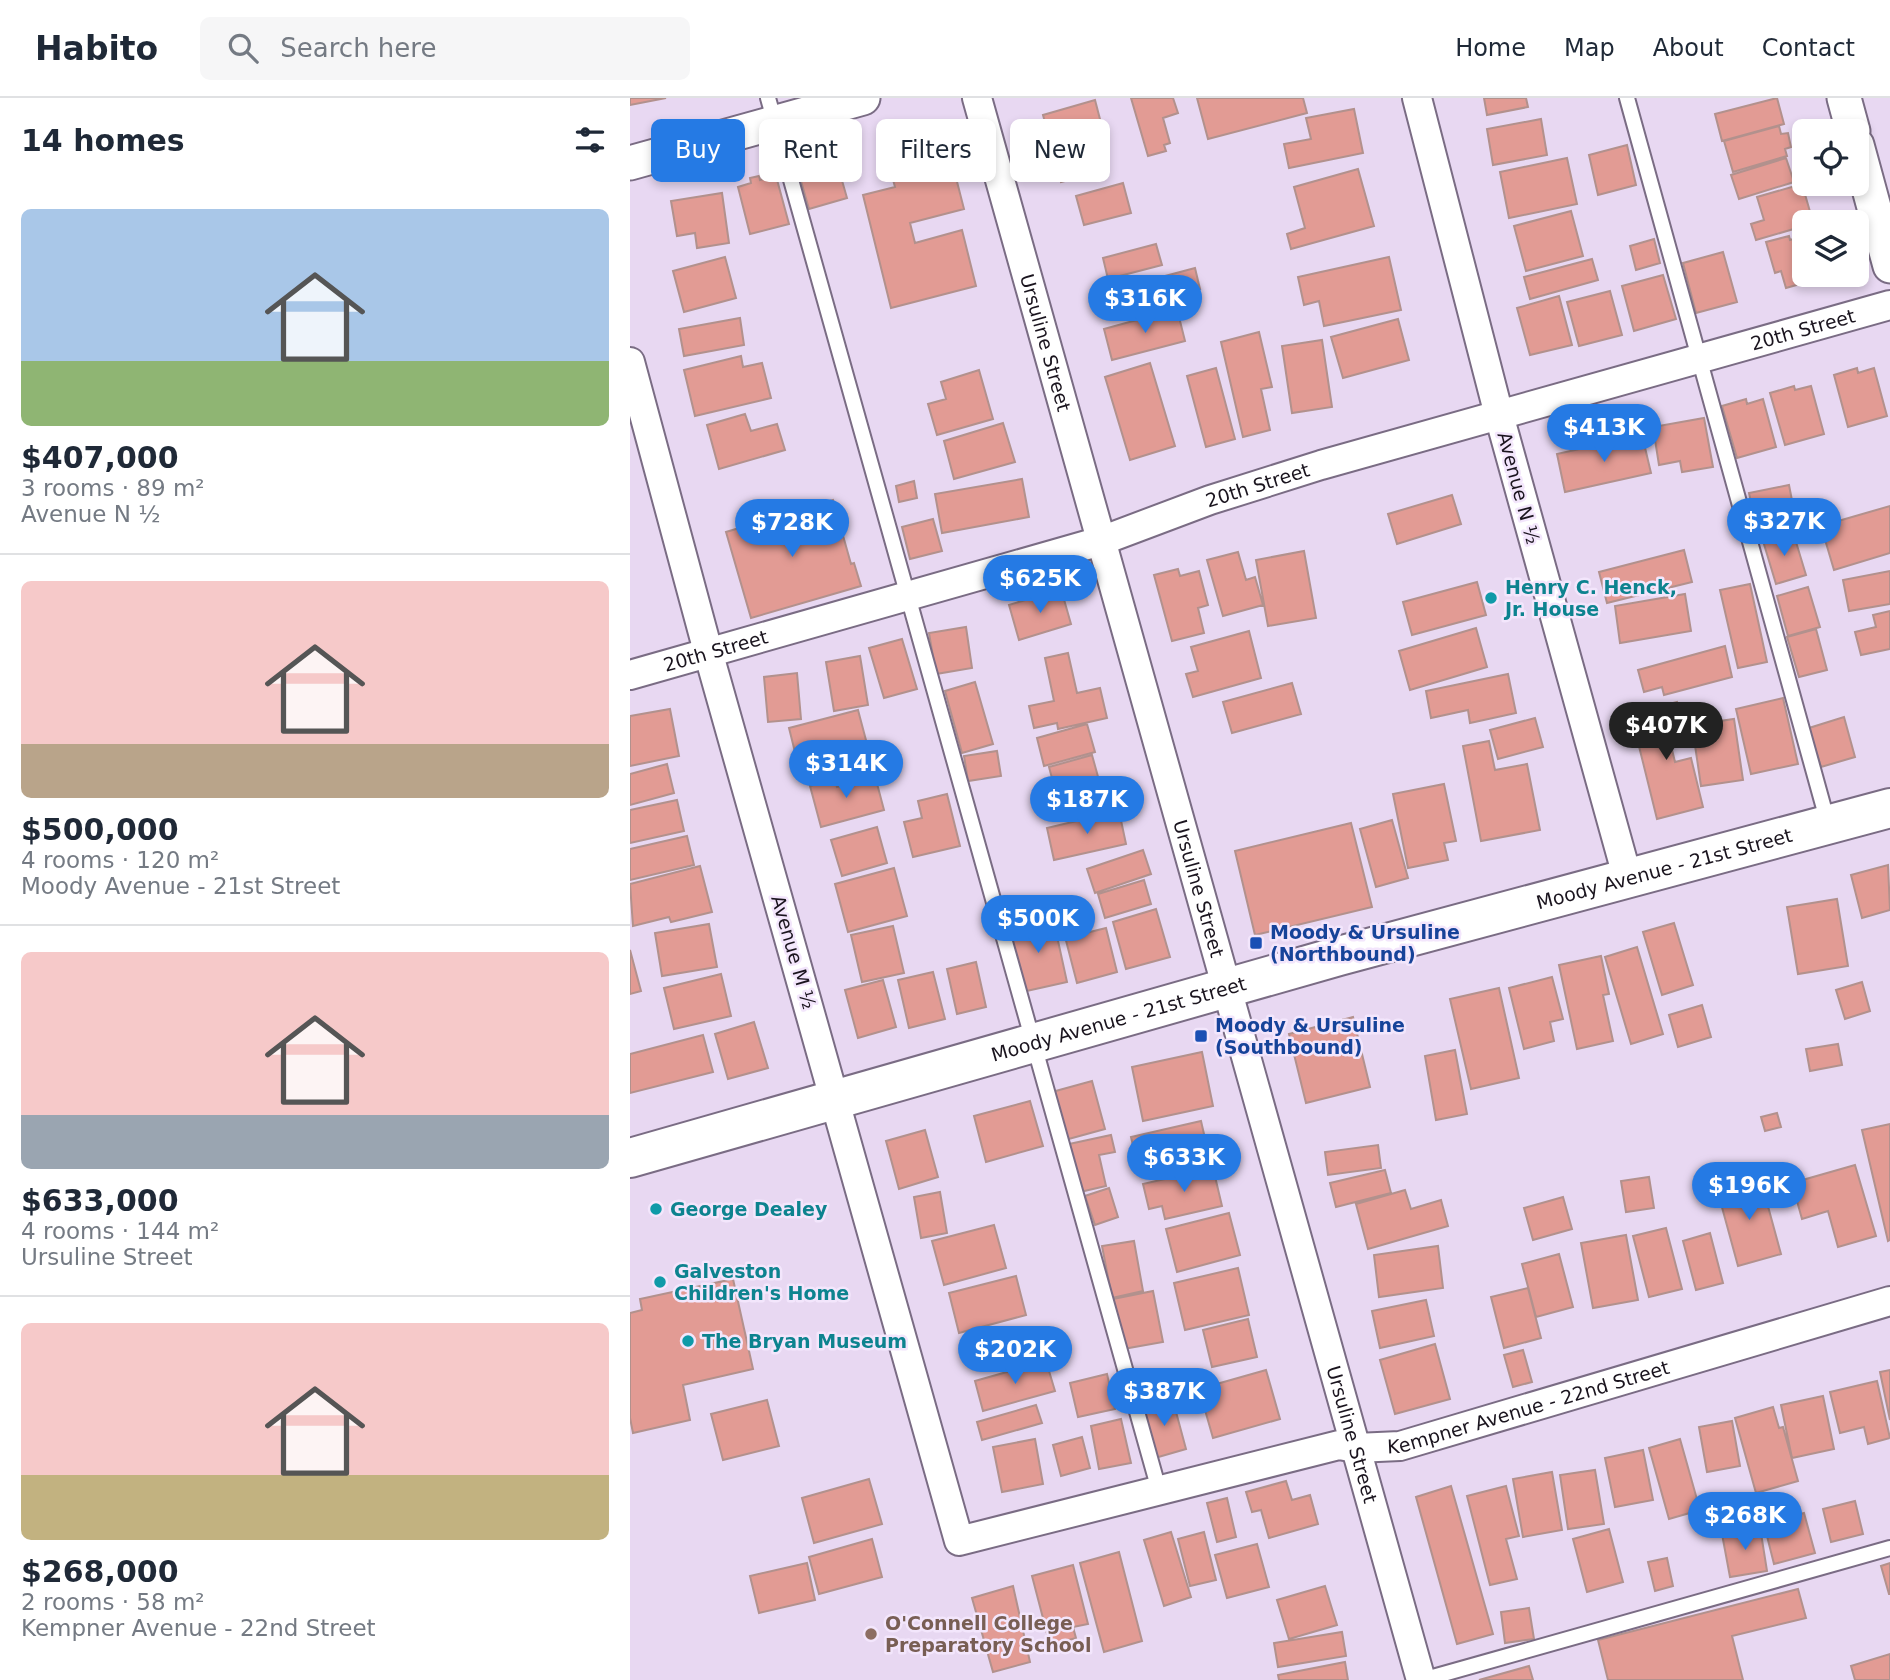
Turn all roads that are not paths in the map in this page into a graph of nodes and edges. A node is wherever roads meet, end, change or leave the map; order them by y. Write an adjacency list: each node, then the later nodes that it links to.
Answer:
1 (863, 98): 6 (street)
2 (977, 98): 15 (street, Ursuline Street)
3 (1417, 98): 14 (street, Avenue N ½)
4 (1627, 98): 12 (lane)
5 (1844, 98): 7 (street)
6 (772, 110): 8 (street); 16 (lane)
7 (1850, 119)
8 (630, 163)
9 (1869, 189): 10 (street)
10 (1890, 266)
11 (1890, 305): 12 (street, 20th Street)
12 (1700, 358): 14 (street, 20th Street); 20 (lane)
13 (630, 362): 17 (street, Avenue M ½)
14 (1499, 415): 15 (street, 20th Street); 21 (street, Avenue N ½)
15 (1101, 541): 16 (street, 20th Street); 22 (street, Ursuline Street)
16 (908, 597): 17 (street, 20th Street); 23 (lane)
17 (709, 655): 18 (street, 20th Street); 24 (street, Avenue M ½)
18 (630, 675)
19 (1890, 808): 20 (main road, Moody Avenue - 21st Street)
20 (1828, 825): 21 (main road, Moody Avenue - 21st Street)
21 (1627, 876): 22 (main road, Moody Avenue - 21st Street)
22 (1227, 988): 23 (main road, Moody Avenue - 21st Street); 27 (street, Ursuline Street)
23 (1033, 1044): 24 (main road, Moody Avenue - 21st Street); 28 (lane)
24 (836, 1100): 25 (main road, Moody Avenue - 21st Street); 29 (street, Avenue M ½)
25 (632, 1150)
26 (1890, 1301): 27 (street, Kempner Avenue - 22nd Street)
27 (1356, 1448): 28 (street, Kempner Avenue - 22nd Street); 31 (street, Ursuline Street)
28 (1159, 1490): 29 (street, Kempner Avenue - 22nd Street)
29 (959, 1541)
30 (1890, 1548): 31 (lane)
31 (1422, 1680)

